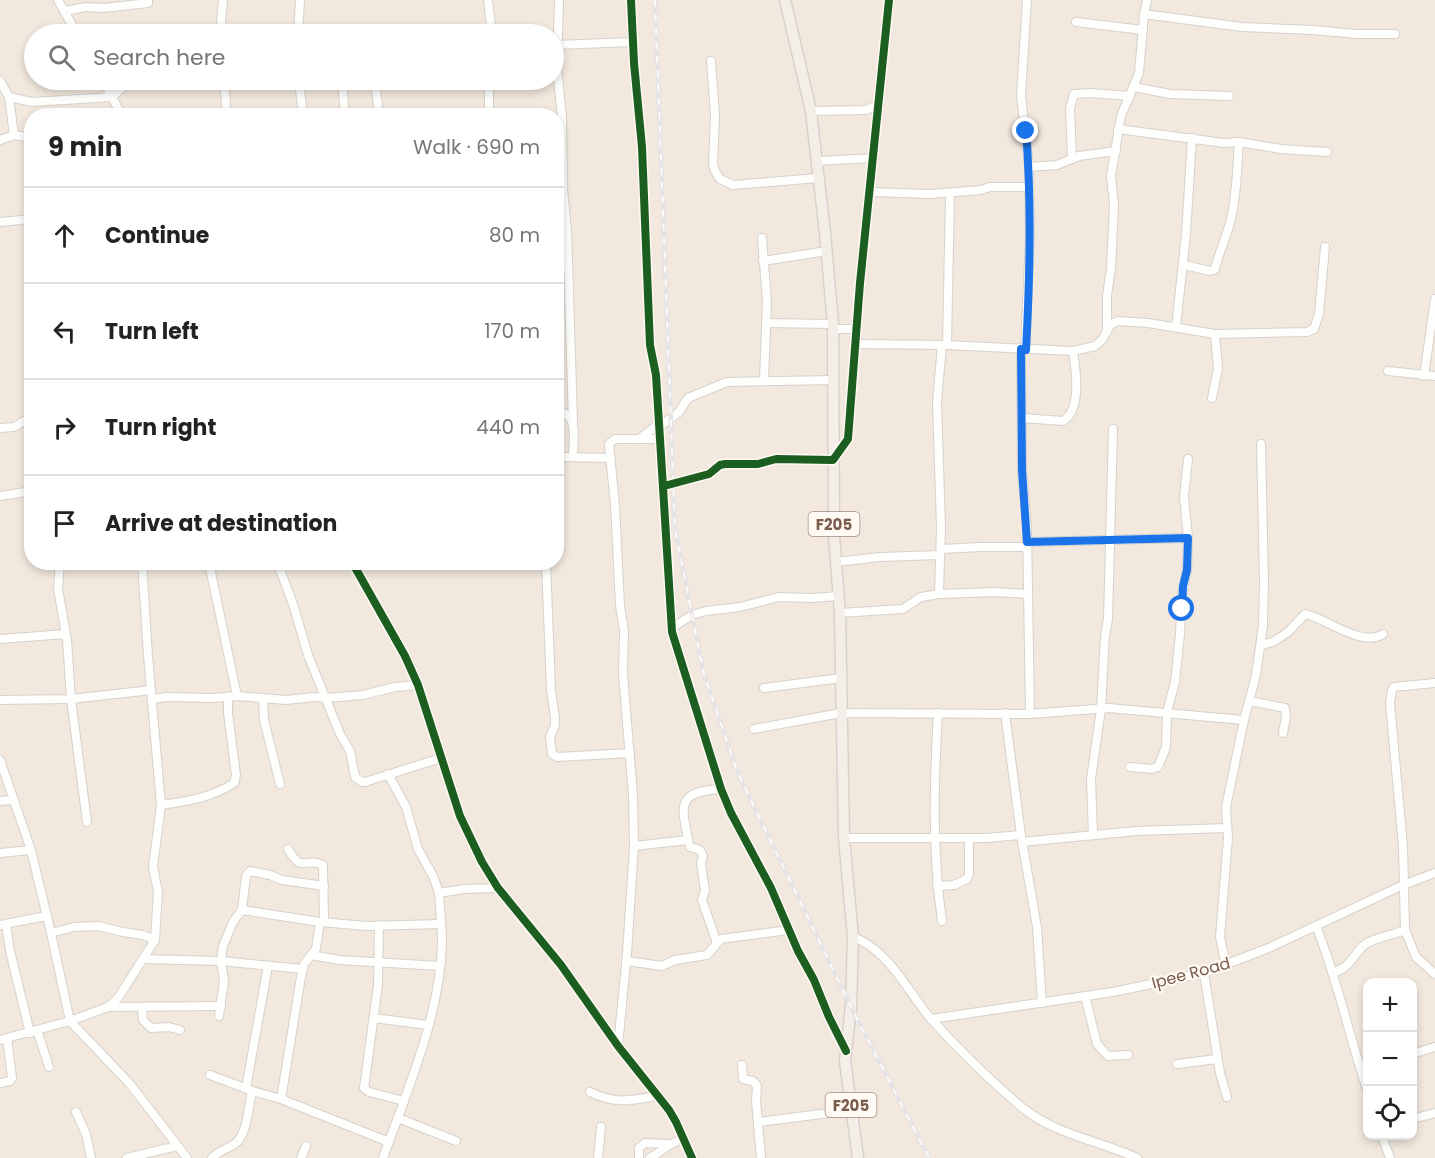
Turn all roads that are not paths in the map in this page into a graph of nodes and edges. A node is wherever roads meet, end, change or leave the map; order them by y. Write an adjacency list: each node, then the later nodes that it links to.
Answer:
1 (58, 0): 13 (street)
2 (148, 0): 12 (street)
3 (223, 0): 17 (street)
4 (300, 0): 18 (street)
5 (488, 0): 19 (street)
6 (559, 0): 20 (street)
7 (631, 0): 23 (street)
8 (785, 0): 48 (main road, F205)
9 (889, 0): 40 (street)
10 (1027, 0): 60 (street)
11 (1147, 0): 14 (street)
12 (116, 3): 13 (street)
13 (64, 11): 16 (street)
14 (1144, 14): 21 (street); 22 (street)
15 (1076, 22): 21 (street)
16 (71, 24)
17 (222, 24)
18 (299, 24)
19 (491, 24)
20 (557, 24)
21 (1143, 30): 27 (street)
22 (1395, 34)
23 (632, 42): 24 (street); 96 (street)
24 (564, 45)
25 (711, 62): 62 (street)
26 (0, 81): 38 (street)
27 (1134, 87): 36 (street); 37 (street)
28 (108, 90): 39 (street)
29 (120, 90): 39 (street)
30 (225, 90): 42 (street)
31 (301, 90): 43 (street)
32 (343, 90): 44 (street)
33 (376, 90): 45 (street)
34 (489, 90): 46 (street)
35 (559, 90): 47 (street)
36 (1130, 96): 49 (street); 58 (street)
37 (1229, 96)
38 (9, 97): 39 (street); 50 (street)
39 (112, 97): 41 (street)
40 (879, 104): 48 (street); 57 (street)
41 (118, 108)
42 (226, 108)
43 (302, 108)
44 (344, 108)
45 (378, 108)
46 (489, 108)
47 (561, 108)
48 (811, 111): 59 (main road, F205)
49 (1118, 129): 52 (street); 55 (street)
50 (14, 135): 51 (street); 53 (street)
51 (24, 137)
52 (1192, 138): 54 (street); 72 (street)
53 (0, 140)
54 (1239, 142): 56 (street); 72 (street)
55 (1116, 152): 58 (street); 78 (street)
56 (1327, 152)
57 (874, 158): 59 (street); 64 (street)
58 (1072, 158): 60 (street)
59 (817, 161): 62 (main road, F205)
60 (1029, 167): 63 (street)
61 (564, 173): 89 (street)
62 (818, 178): 70 (main road, F205)
63 (1029, 187): 65 (street); 82 (street)
64 (870, 192): 65 (street); 77 (street)
65 (950, 193): 81 (street)
66 (24, 220): 67 (street)
67 (0, 222)
68 (762, 238): 71 (street)
69 (1325, 246): 79 (street)
70 (827, 251): 71 (street); 75 (main road, F205)
71 (763, 261): 74 (street)
72 (1184, 265): 76 (street)
73 (1435, 299): 85 (street)
74 (766, 323): 75 (street); 87 (street)
75 (833, 326): 77 (street); 88 (main road, F205)
76 (1176, 327): 78 (street); 79 (street)
77 (856, 329): 80 (street)
78 (1107, 332): 83 (street)
79 (1215, 334): 90 (street)
80 (855, 344): 81 (street); 106 (street)
81 (944, 345): 82 (street); 113 (street)
82 (1023, 349): 83 (street); 93 (street)
83 (1073, 351): 93 (street)
84 (1388, 371): 85 (street)
85 (1424, 376): 86 (street)
86 (1435, 376)
87 (764, 380): 88 (street); 96 (street)
88 (834, 380): 106 (main road, F205)
89 (571, 397): 91 (street); 95 (street)
90 (1212, 398)
91 (564, 404)
92 (564, 412): 95 (street)
93 (1022, 418): 112 (street)
94 (24, 421): 97 (street)
95 (573, 421): 102 (street)
96 (659, 425): 99 (street); 100 (street)
97 (0, 428)
98 (1113, 429): 111 (street)
99 (639, 439): 100 (street); 104 (street)
100 (661, 439): 107 (street)
101 (1261, 444): 129 (street)
102 (573, 456): 103 (street); 104 (street)
103 (564, 457)
104 (611, 458): 151 (street)
105 (1188, 459): 110 (street)
106 (833, 460): 107 (street); 114 (main road, F205)
107 (664, 486): 125 (street)
108 (24, 492): 109 (street)
109 (0, 496)
110 (1188, 538): 111 (street); 143 (street)
111 (1110, 539): 112 (street); 142 (street)
112 (1027, 545): 113 (street); 122 (street)
113 (940, 552): 114 (street); 121 (street)
114 (836, 562): 123 (main road, F205)
115 (59, 570): 126 (street)
116 (143, 570): 134 (street)
117 (210, 570): 135 (street)
118 (280, 570): 136 (street)
119 (357, 570): 132 (street)
120 (546, 570): 151 (street)
121 (939, 594): 122 (street); 124 (street)
122 (1028, 594): 147 (street)
123 (839, 596): 124 (main road, F205); 125 (street)
124 (840, 613): 130 (main road, F205)
125 (672, 628): 157 (street)
126 (66, 634): 128 (street); 137 (street)
127 (1383, 634): 129 (street)
128 (0, 639)
129 (1261, 645): 141 (street)
130 (841, 678): 133 (street); 144 (main road, F205)
131 (1435, 683): 174 (street)
132 (418, 685): 136 (street); 152 (street)
133 (764, 688)
134 (151, 690): 137 (street); 138 (street)
135 (232, 696): 138 (street); 139 (street); 160 (street)
136 (326, 698): 139 (street); 155 (street)
137 (71, 699): 140 (street); 161 (street)
138 (152, 699): 160 (street)
139 (263, 699): 156 (street)
140 (0, 700)
141 (1250, 701): 148 (street); 150 (street)
142 (1101, 709): 143 (street); 147 (street); 163 (street)
143 (1167, 712): 148 (street); 154 (street)
144 (841, 713): 145 (street); 149 (street); 165 (main road, F205)
145 (938, 713): 146 (street); 164 (street)
146 (1005, 713): 147 (street); 167 (street)
147 (1030, 714)
148 (1244, 720): 162 (street)
149 (754, 729)
150 (1283, 734)
151 (630, 753): 169 (street)
152 (441, 758): 155 (street); 177 (street)
153 (0, 760): 158 (street)
154 (1130, 767)
155 (388, 774): 178 (street)
156 (280, 784)
157 (721, 789): 168 (street); 187 (street)
158 (14, 800): 159 (street); 171 (street)
159 (0, 801)
160 (161, 805): 191 (street)
161 (87, 822)
162 (1227, 828): 163 (street); 198 (street)
163 (1093, 835): 167 (street)
164 (934, 837): 165 (street); 166 (street); 176 (street)
165 (844, 838): 190 (main road, F205)
166 (969, 838): 167 (street); 176 (street)
167 (1021, 838): 206 (street)
168 (688, 840): 169 (street); 192 (street)
169 (634, 846): 195 (street)
170 (288, 849): 175 (street)
171 (31, 850): 172 (street); 180 (street)
172 (0, 853)
173 (1435, 873): 174 (street, Ipee Road)
174 (1403, 885): 186 (street, Ipee Road); 188 (street)
175 (324, 886): 179 (street); 182 (street)
176 (937, 886): 181 (street)
177 (498, 888): 178 (street); 218 (street)
178 (439, 893): 184 (street)
179 (242, 910): 182 (street); 196 (street)
180 (46, 915): 183 (street); 189 (street)
181 (942, 921)
182 (322, 922): 185 (street); 193 (street)
183 (3, 924): 216 (street)
184 (441, 924): 185 (street); 200 (street)
185 (379, 925): 197 (street)
186 (1316, 926): 198 (street, Ipee Road); 202 (street)
187 (789, 930): 192 (street); 220 (street)
188 (1405, 930): 202 (street); 204 (street)
189 (51, 933): 191 (street); 213 (street)
190 (853, 937): 212 (street); 220 (main road, F205)
191 (155, 940): 194 (street)
192 (717, 943): 195 (street)
193 (311, 955): 197 (street); 201 (street)
194 (143, 959): 196 (street); 208 (street)
195 (627, 960): 218 (street)
196 (221, 961): 199 (street); 207 (street)
197 (379, 962): 200 (street); 211 (street)
198 (1226, 965): 203 (street, Ipee Road)
199 (268, 966): 201 (street); 230 (street)
200 (440, 966): 214 (street)
201 (303, 969): 234 (street)
202 (1334, 972): 226 (street)
203 (1204, 973): 205 (street, Ipee Road); 223 (street)
204 (1435, 974)
205 (1085, 996): 206 (street, Ipee Road); 222 (street)
206 (1042, 1002): 212 (street, Ipee Road)
207 (221, 1006): 209 (street); 210 (street)
208 (108, 1007): 209 (street); 213 (street)
209 (142, 1008): 215 (street)
210 (219, 1016)
211 (374, 1018): 214 (street); 235 (street)
212 (931, 1019): 263 (street)
213 (70, 1021): 216 (street); 248 (street)
214 (428, 1024): 235 (street)
215 (180, 1030)
216 (33, 1031): 217 (street); 227 (street)
217 (4, 1039): 229 (street)
218 (618, 1046): 232 (street)
219 (1435, 1047): 221 (street)
220 (846, 1051): 236 (main road, F205)
221 (1417, 1053)
222 (1128, 1054)
223 (1217, 1059): 224 (street); 233 (street)
224 (1177, 1064)
225 (742, 1065): 241 (street)
226 (1363, 1065)
227 (49, 1067)
228 (210, 1075): 230 (street)
229 (0, 1083)
230 (249, 1089): 234 (street); 254 (street)
231 (590, 1092): 232 (street)
232 (656, 1095): 243 (street)
233 (1227, 1097)
234 (281, 1099): 246 (street)
235 (404, 1101): 239 (street)
236 (852, 1110): 241 (street); 262 (main road, F205)
237 (76, 1112): 251 (street)
238 (1435, 1113): 240 (street)
239 (398, 1118): 245 (street); 246 (street)
240 (1417, 1118)
241 (759, 1122): 261 (street)
242 (602, 1127): 257 (street)
243 (683, 1139): 247 (street); 260 (street)
244 (1383, 1140): 264 (street)
245 (456, 1141)
246 (389, 1142): 256 (street)
247 (669, 1144): 258 (street); 259 (street)
248 (177, 1146): 250 (street); 253 (street)
249 (306, 1146): 255 (street)
250 (138, 1157): 252 (street)
251 (91, 1158)
252 (127, 1158)
253 (187, 1158)
254 (212, 1158)
255 (301, 1158)
256 (383, 1158)
257 (598, 1158)
258 (639, 1158)
259 (650, 1158)
260 (692, 1158)
261 (761, 1158)
262 (858, 1158)
263 (1137, 1158)
264 (1390, 1158)

